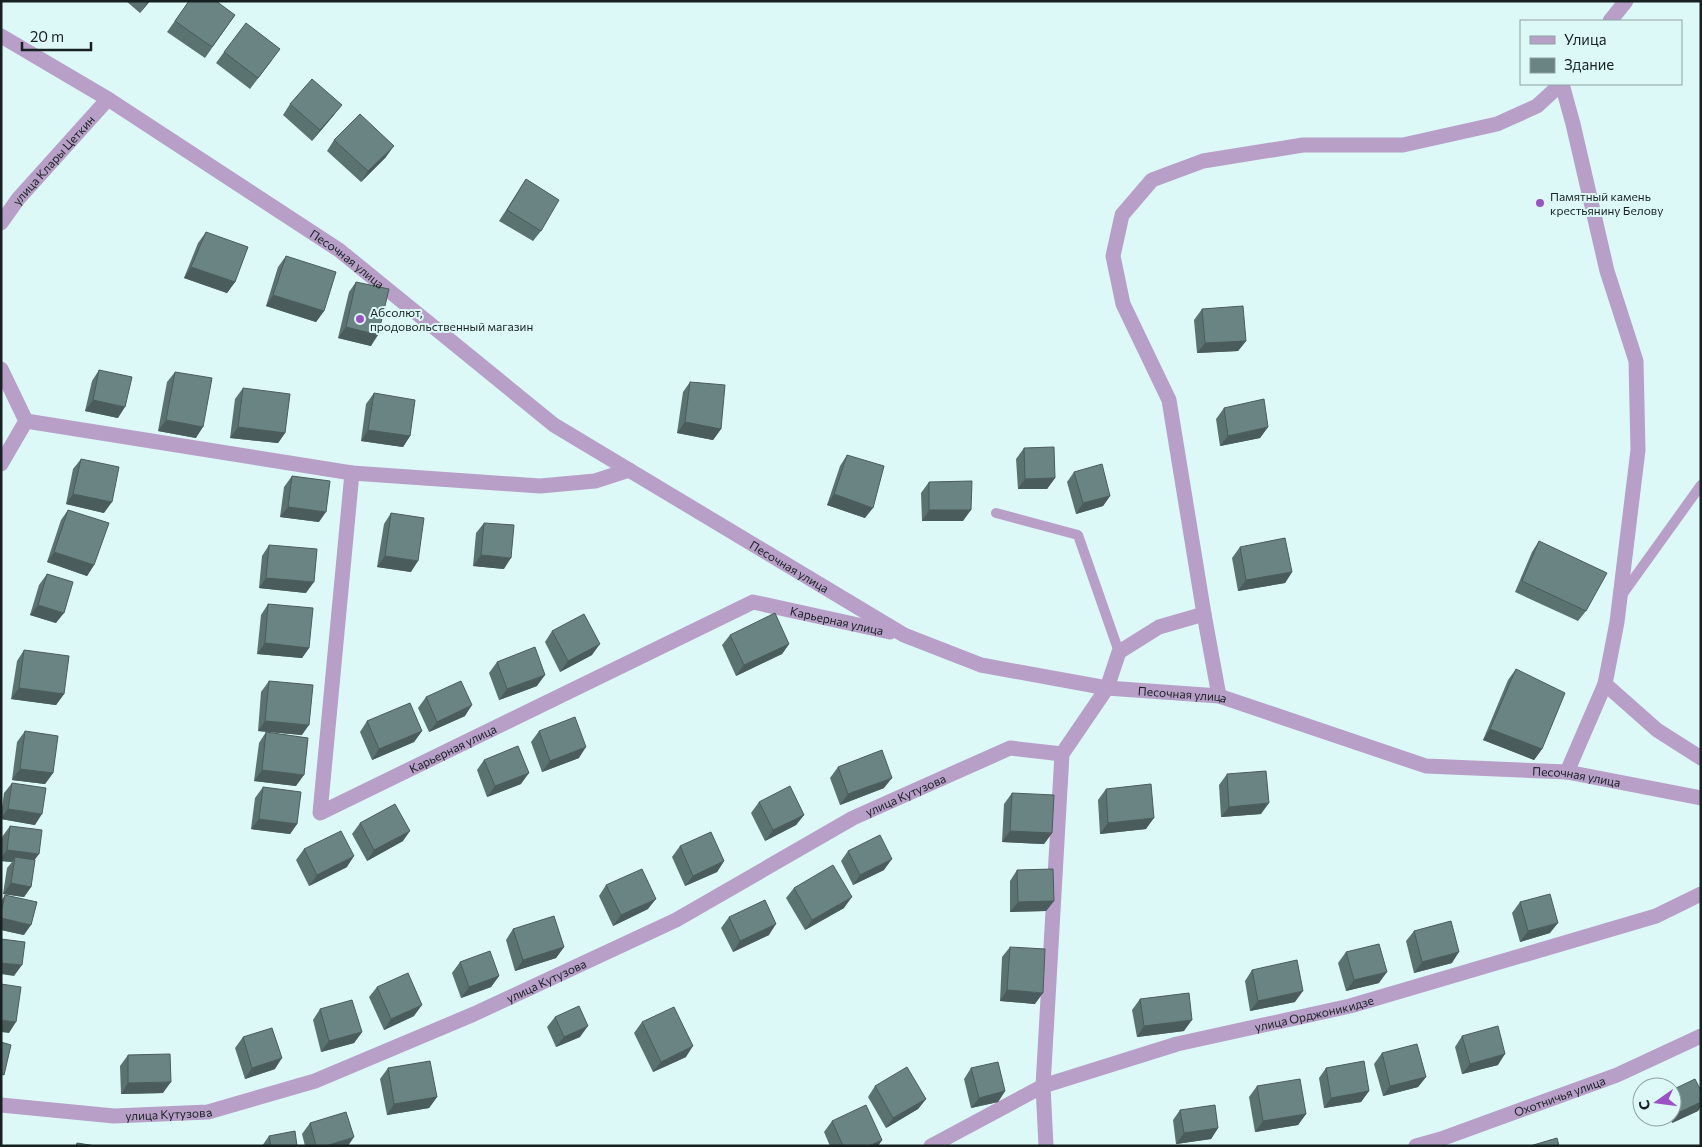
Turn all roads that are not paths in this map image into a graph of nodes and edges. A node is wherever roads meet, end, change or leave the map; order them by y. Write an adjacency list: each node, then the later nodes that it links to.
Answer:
1 (1626, 1): 2 (street)
2 (1611, 20)
3 (1, 36): 6 (street, Песочная улица)
4 (1560, 85): 16 (street)
5 (1561, 85): 15 (street)
6 (108, 99): 7 (street, улица Клары Цеткин); 11 (street, Песочная улица)
7 (1, 223)
8 (1, 369): 9 (street)
9 (26, 421): 10 (street); 12 (street)
10 (1, 464)
11 (629, 470): 12 (street); 17 (street, Песочная улица)
12 (352, 472): 17 (street, Карьерная улица)
13 (1701, 485): 15 (lane)
14 (996, 513): 18 (lane)
15 (1621, 595): 19 (street)
16 (1204, 614): 18 (street); 21 (street)
17 (904, 635): 20 (street, Песочная улица)
18 (1119, 652): 20 (street)
19 (1605, 684): 23 (street); 24 (street)
20 (1108, 688): 21 (street, Песочная улица); 22 (street)
21 (1219, 696): 24 (street, Песочная улица)
22 (1062, 754): 28 (street); 29 (street, улица Кутузова)
23 (1701, 758)
24 (1567, 772): 25 (street, Песочная улица)
25 (1701, 798)
26 (1701, 894): 28 (street, улица Орджоникидзе)
27 (1701, 1036): 32 (street, Охотничья улица)
28 (1043, 1086): 30 (street, улица Орджоникидзе); 31 (street)
29 (1, 1104)
30 (932, 1146)
31 (1046, 1146)
32 (1416, 1146)

